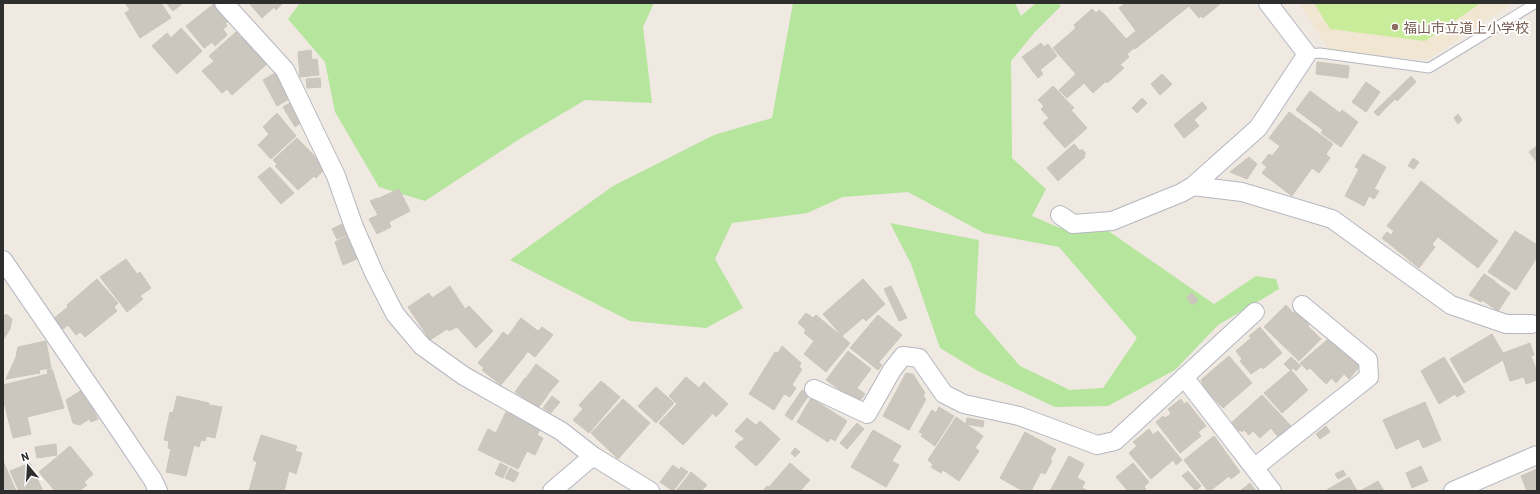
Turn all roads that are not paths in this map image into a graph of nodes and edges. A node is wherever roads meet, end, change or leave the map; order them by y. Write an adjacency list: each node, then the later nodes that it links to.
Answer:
1 (224, 3): 14 (street)
2 (1268, 3): 4 (street)
3 (1536, 3): 4 (lane)
4 (1307, 54): 5 (street)
5 (1193, 186): 6 (street); 10 (street)
6 (1060, 215)
7 (3, 260): 16 (street)
8 (1302, 306): 15 (street)
9 (1255, 312): 11 (street)
10 (1535, 324)
11 (1184, 377): 12 (street); 15 (street)
12 (814, 389)
13 (1537, 455): 20 (street)
14 (592, 456): 17 (street); 18 (street)
15 (1254, 468): 19 (street)
16 (158, 491)
17 (552, 491)
18 (650, 491)
19 (1272, 491)
20 (1453, 491)

